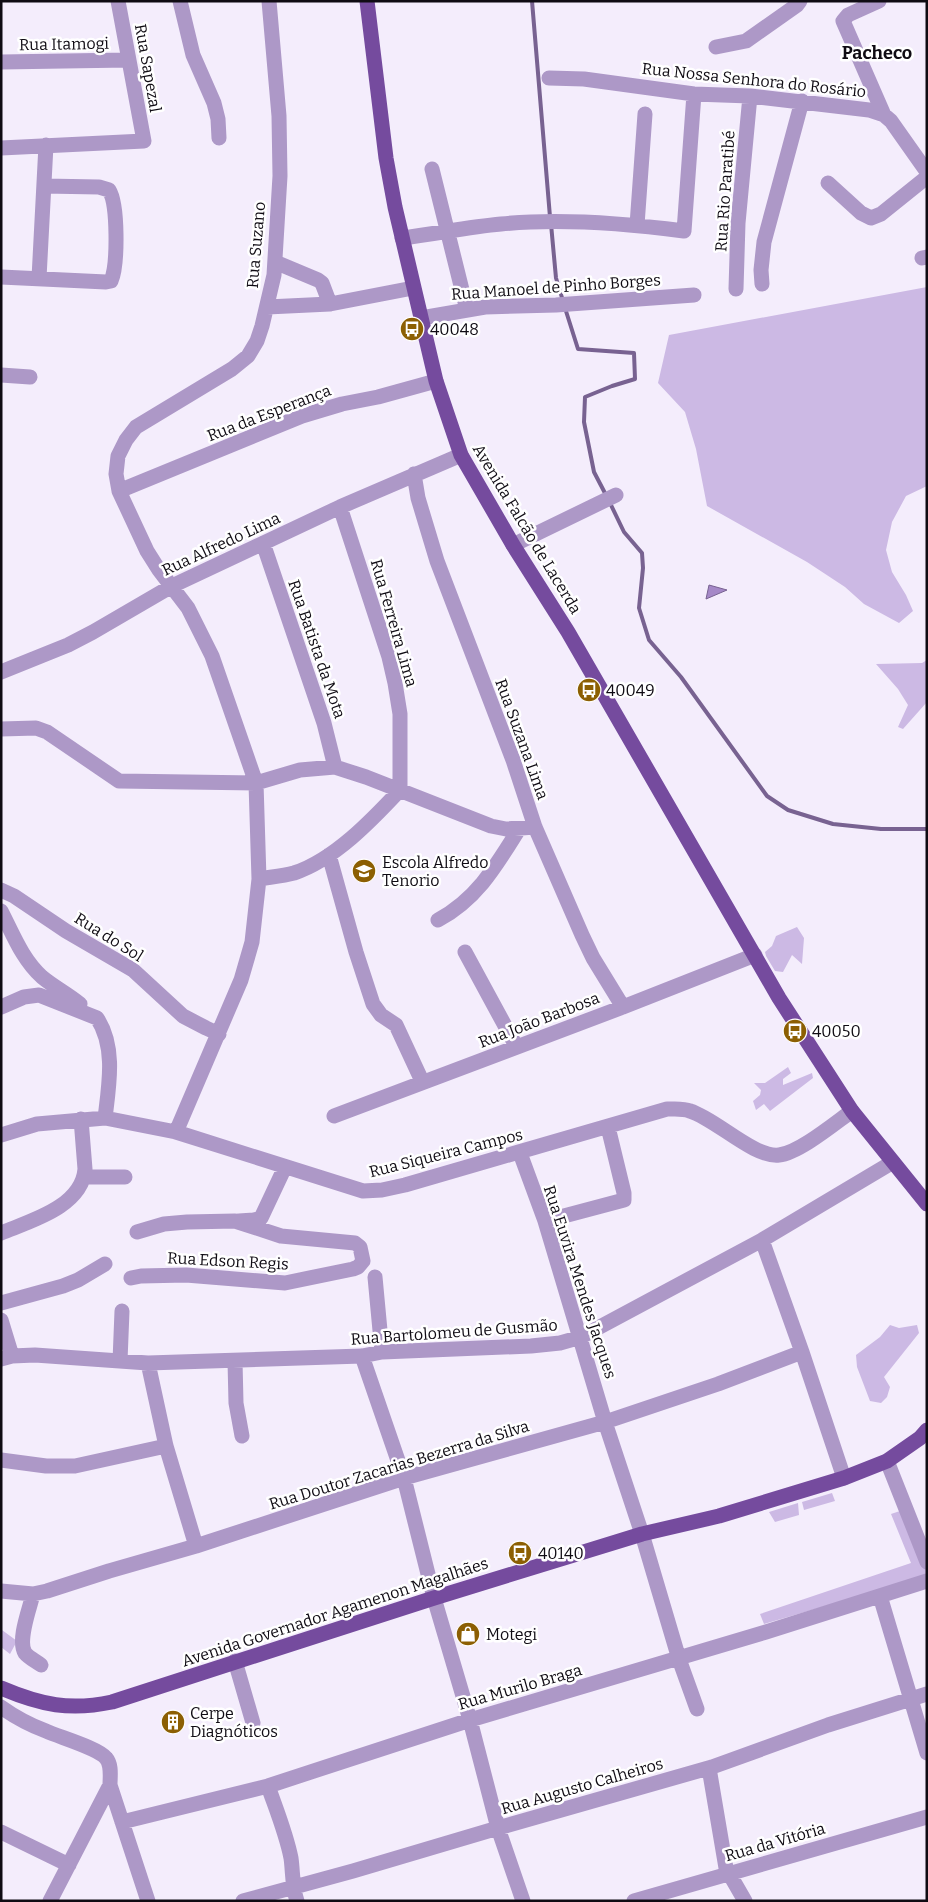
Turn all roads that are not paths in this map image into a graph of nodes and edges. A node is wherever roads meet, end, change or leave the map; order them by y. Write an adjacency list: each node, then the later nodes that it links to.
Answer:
1 (118, 1): 8 (street, Rua Sapezal)
2 (180, 1): 16 (street)
3 (269, 1): 27 (street, Rua Suzano)
4 (367, 1): 26 (main road, Avenida Falcão de Lacerda)
5 (800, 1): 7 (street)
6 (879, 1): 15 (street)
7 (716, 47)
8 (128, 60): 9 (street, Rua Itamogi); 17 (street, Rua Sapezal)
9 (1, 62)
10 (549, 78): 11 (street, Rua Nossa Senhora do Rosário)
11 (694, 94): 12 (street, Rua Nossa Senhora do Rosário); 24 (street)
12 (750, 96): 13 (street, Rua Nossa Senhora do Rosário); 32 (street, Rua Rio Paratibé)
13 (802, 101): 15 (street, Rua Nossa Senhora do Rosário); 30 (street)
14 (645, 114): 24 (street)
15 (884, 115): 20 (street, Rua Nossa Senhora do Rosário)
16 (219, 138)
17 (46, 145): 18 (street); 23 (street)
18 (1, 148)
19 (432, 169): 25 (street)
20 (927, 172)
21 (927, 177): 22 (street)
22 (828, 183)
23 (44, 186): 29 (street); 29 (street)
24 (637, 225): 25 (street)
25 (448, 232): 26 (street); 36 (street)
26 (402, 238): 31 (main road, Avenida Falcão de Lacerda)
27 (275, 262): 34 (street); 35 (street, Rua Suzano)
28 (1, 277): 29 (street)
29 (39, 278)
30 (762, 284)
31 (413, 288): 34 (street); 37 (main road, Avenida Falcão de Lacerda)
32 (736, 289)
33 (694, 295): 36 (street, Rua Manoel de Pinho Borges)
34 (330, 304): 35 (street)
35 (267, 307): 43 (street, Rua Suzano)
36 (467, 310): 37 (street, Rua Manoel de Pinho Borges)
37 (421, 318): 40 (main road, Avenida Falcão de Lacerda)
38 (1, 375): 39 (street)
39 (30, 377)
40 (436, 381): 41 (main road, Avenida Falcão de Lacerda); 43 (street, Rua da Esperança)
41 (461, 455): 42 (street, Rua Alfredo Lima); 47 (main road, Avenida Falcão de Lacerda)
42 (414, 474): 45 (street, Rua Alfredo Lima); 54 (street, Rua Suzana Lima)
43 (119, 491): 48 (street)
44 (616, 495): 47 (street)
45 (340, 507): 46 (street, Rua Alfredo Lima); 53 (street, Rua Ferreira Lima)
46 (263, 543): 48 (street, Rua Alfredo Lima); 51 (street, Rua Batista da Mota)
47 (513, 545): 62 (main road, Avenida Falcão de Lacerda)
48 (172, 586): 49 (street, Rua Alfredo Lima); 52 (street)
49 (1, 672)
50 (1, 729): 52 (street)
51 (335, 767): 52 (street); 53 (street)
52 (256, 783): 57 (street)
53 (400, 790): 55 (street); 56 (street)
54 (536, 827): 55 (street); 64 (street, Rua Suzana Lima)
55 (518, 829): 60 (street)
56 (329, 855): 57 (street); 68 (street)
57 (259, 879): 66 (street)
58 (1, 890): 66 (street, Rua do Sol)
59 (1, 912): 65 (street)
60 (438, 920)
61 (465, 952): 67 (street)
62 (755, 955): 64 (street, Rua João Barbosa); 69 (main road, Avenida Falcão de Lacerda)
63 (1, 1007): 65 (street)
64 (623, 1007): 67 (street, Rua João Barbosa)
65 (97, 1018): 71 (street)
66 (220, 1034): 74 (street)
67 (516, 1046): 68 (street, Rua João Barbosa)
68 (422, 1081): 70 (street, Rua João Barbosa)
69 (852, 1111): 73 (street, Rua Siqueira Campos); 77 (main road, Avenida Falcão de Lacerda)
70 (334, 1116)
71 (105, 1118): 72 (street, Rua Siqueira Campos); 74 (street, Rua Siqueira Campos)
72 (81, 1119): 75 (street, Rua Siqueira Campos); 80 (street)
73 (608, 1127): 76 (street, Rua Siqueira Campos); 83 (street)
74 (176, 1132): 78 (street, Rua Siqueira Campos)
75 (1, 1135)
76 (520, 1153): 78 (street, Rua Siqueira Campos); 83 (street, Rua Euvira Mendes Jacques)
77 (893, 1162): 81 (main road, Avenida Falcão de Lacerda); 86 (street, Rua Bartolomeu de Gusmão)
78 (285, 1167): 82 (street)
79 (125, 1176): 80 (street)
80 (85, 1177): 85 (street)
81 (927, 1204)
82 (235, 1221): 84 (street); 89 (street, Rua Edson Regis)
83 (545, 1221): 93 (street, Rua Euvira Mendes Jacques)
84 (137, 1232)
85 (1, 1233)
86 (762, 1240): 93 (street, Rua Bartolomeu de Gusmão); 95 (street)
87 (105, 1264): 90 (street)
88 (375, 1277): 94 (street)
89 (131, 1278)
90 (1, 1303)
91 (122, 1312): 98 (street)
92 (1, 1320): 97 (street)
93 (581, 1337): 94 (street, Rua Bartolomeu de Gusmão); 101 (street, Rua Euvira Mendes Jacques)
94 (382, 1352): 96 (street, Rua Bartolomeu de Gusmão)
95 (802, 1352): 101 (street, Rua Doutor Zacarias Bezerra da Silva); 108 (street)
96 (362, 1356): 99 (street, Rua Bartolomeu de Gusmão); 107 (street)
97 (6, 1357): 98 (street, Rua Bartolomeu de Gusmão)
98 (120, 1361): 100 (street, Rua Bartolomeu de Gusmão)
99 (235, 1361): 100 (street, Rua Bartolomeu de Gusmão); 103 (street)
100 (148, 1364): 104 (street)
101 (605, 1422): 107 (street, Rua Doutor Zacarias Bezerra da Silva); 109 (street, Rua Euvira Mendes Jacques)
102 (927, 1430): 106 (main road, Avenida Governador Agamenon Magalhães)
103 (242, 1436)
104 (166, 1446): 105 (street); 110 (street)
105 (1, 1460)
106 (887, 1461): 108 (main road, Avenida Governador Agamenon Magalhães); 111 (street)
107 (404, 1478): 110 (street, Rua Doutor Zacarias Bezerra da Silva); 116 (street)
108 (844, 1478): 109 (main road, Avenida Governador Agamenon Magalhães)
109 (642, 1534): 116 (main road, Avenida Governador Agamenon Magalhães); 117 (street, Rua Euvira Mendes Jacques)
110 (196, 1546): 114 (street, Rua Doutor Zacarias Bezerra da Silva)
111 (927, 1562)
112 (927, 1581): 115 (street, Rua Murilo Braga)
113 (1, 1591): 114 (street, Rua Doutor Zacarias Bezerra da Silva)
114 (33, 1594): 119 (street)
115 (880, 1596): 117 (street, Rua Murilo Braga); 122 (street)
116 (434, 1598): 118 (main road, Avenida Governador Agamenon Magalhães); 125 (street)
117 (678, 1659): 124 (street, Rua Euvira Mendes Jacques); 125 (street, Rua Murilo Braga)
118 (235, 1661): 120 (main road, Avenida Governador Agamenon Magalhães); 126 (street)
119 (41, 1665)
120 (1, 1688)
121 (927, 1694): 122 (street, Rua Augusto Calheiros)
122 (911, 1699): 127 (street); 128 (street, Rua Augusto Calheiros)
123 (1, 1707): 129 (street)
124 (697, 1710)
125 (470, 1720): 130 (street, Rua Murilo Braga); 133 (street)
126 (253, 1723)
127 (927, 1753)
128 (709, 1768): 133 (street, Rua Augusto Calheiros); 136 (street)
129 (110, 1785): 132 (street); 135 (street)
130 (268, 1786): 132 (street, Rua Murilo Braga); 137 (street)
131 (927, 1817): 136 (street, Rua da Vitória)
132 (122, 1822): 140 (street)
133 (498, 1828): 137 (street, Rua Augusto Calheiros); 142 (street)
134 (1, 1832): 135 (street)
135 (70, 1865): 139 (street)
136 (729, 1873): 138 (street, Rua da Vitória); 143 (street)
137 (295, 1894): 141 (street, Rua Augusto Calheiros)
138 (640, 1899)
139 (50, 1901)
140 (148, 1901)
141 (243, 1901)
142 (523, 1901)
143 (745, 1901)

